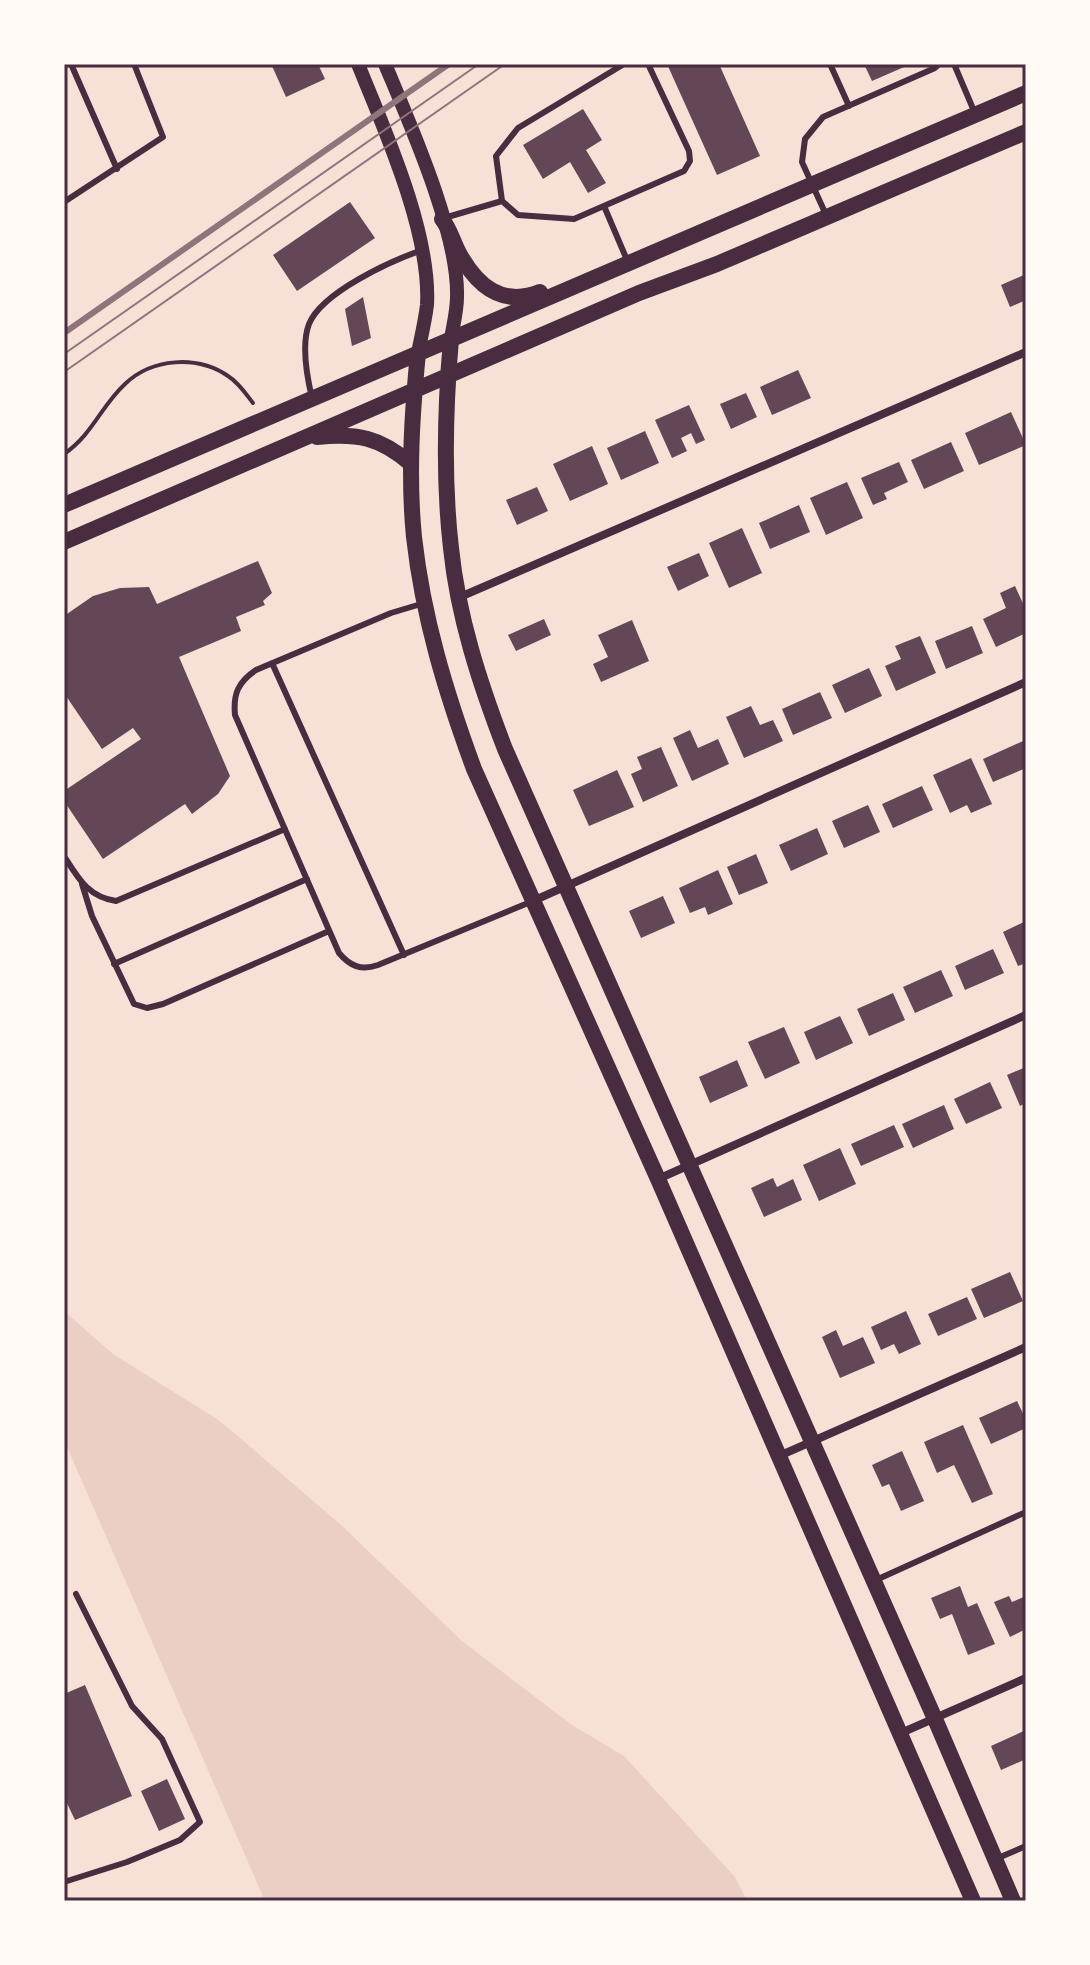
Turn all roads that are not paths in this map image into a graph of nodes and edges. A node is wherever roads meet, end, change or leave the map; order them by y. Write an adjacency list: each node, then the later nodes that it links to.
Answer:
1 (71, 64): 14 (lane)
2 (134, 64): 14 (lane)
3 (358, 64): 21 (street)
4 (385, 64): 20 (street)
5 (624, 64): 16 (lane)
6 (648, 64): 18 (lane)
7 (830, 64): 11 (lane)
8 (939, 64): 11 (lane)
9 (954, 64): 12 (lane)
10 (1026, 93): 12 (main road)
11 (849, 106): 15 (lane)
12 (975, 115): 15 (main road)
13 (1026, 132): 19 (main road)
14 (117, 169): 17 (lane)
15 (812, 185): 19 (lane); 22 (main road)
16 (502, 201): 18 (lane); 20 (lane)
17 (64, 202)
18 (604, 206): 22 (lane)
19 (827, 217): 26 (main road)
20 (442, 219): 22 (main road); 23 (street)
21 (422, 250): 25 (street); 28 (lane)
22 (628, 263): 23 (main road)
23 (451, 339): 25 (main road); 26 (main road)
24 (1026, 352): 33 (street)
25 (418, 353): 27 (main road); 28 (main road)
26 (448, 376): 27 (main road); 33 (main road)
27 (414, 390): 29 (main road); 30 (main road)
28 (312, 399): 31 (main road)
29 (304, 438): 30 (main road); 32 (main road)
30 (411, 464): 34 (main road)
31 (64, 505)
32 (64, 542)
33 (460, 597): 41 (main road)
34 (425, 603): 35 (lane); 42 (main road)
35 (272, 663): 37 (lane); 44 (lane)
36 (1026, 682): 41 (street)
37 (285, 829): 39 (lane); 40 (lane)
38 (64, 856): 40 (lane)
39 (307, 879): 43 (lane); 45 (lane)
40 (82, 884): 45 (lane)
41 (566, 886): 42 (street); 47 (main road)
42 (535, 900): 44 (lane); 48 (main road)
43 (329, 931): 44 (lane); 45 (lane)
44 (404, 955)
45 (114, 964)
46 (1026, 1015): 47 (street)
47 (688, 1166): 48 (street); 50 (main road)
48 (658, 1179): 51 (main road)
49 (1026, 1347): 50 (street)
50 (812, 1442): 51 (street); 53 (main road)
51 (779, 1456): 57 (main road)
52 (1026, 1512): 53 (lane)
53 (874, 1581): 56 (main road)
54 (76, 1594): 60 (lane)
55 (1026, 1678): 56 (street)
56 (935, 1719): 57 (street); 59 (main road)
57 (901, 1733): 61 (main road)
58 (1026, 1846): 59 (lane)
59 (995, 1860): 62 (main road)
60 (64, 1882)
61 (973, 1901)
62 (1013, 1901)

